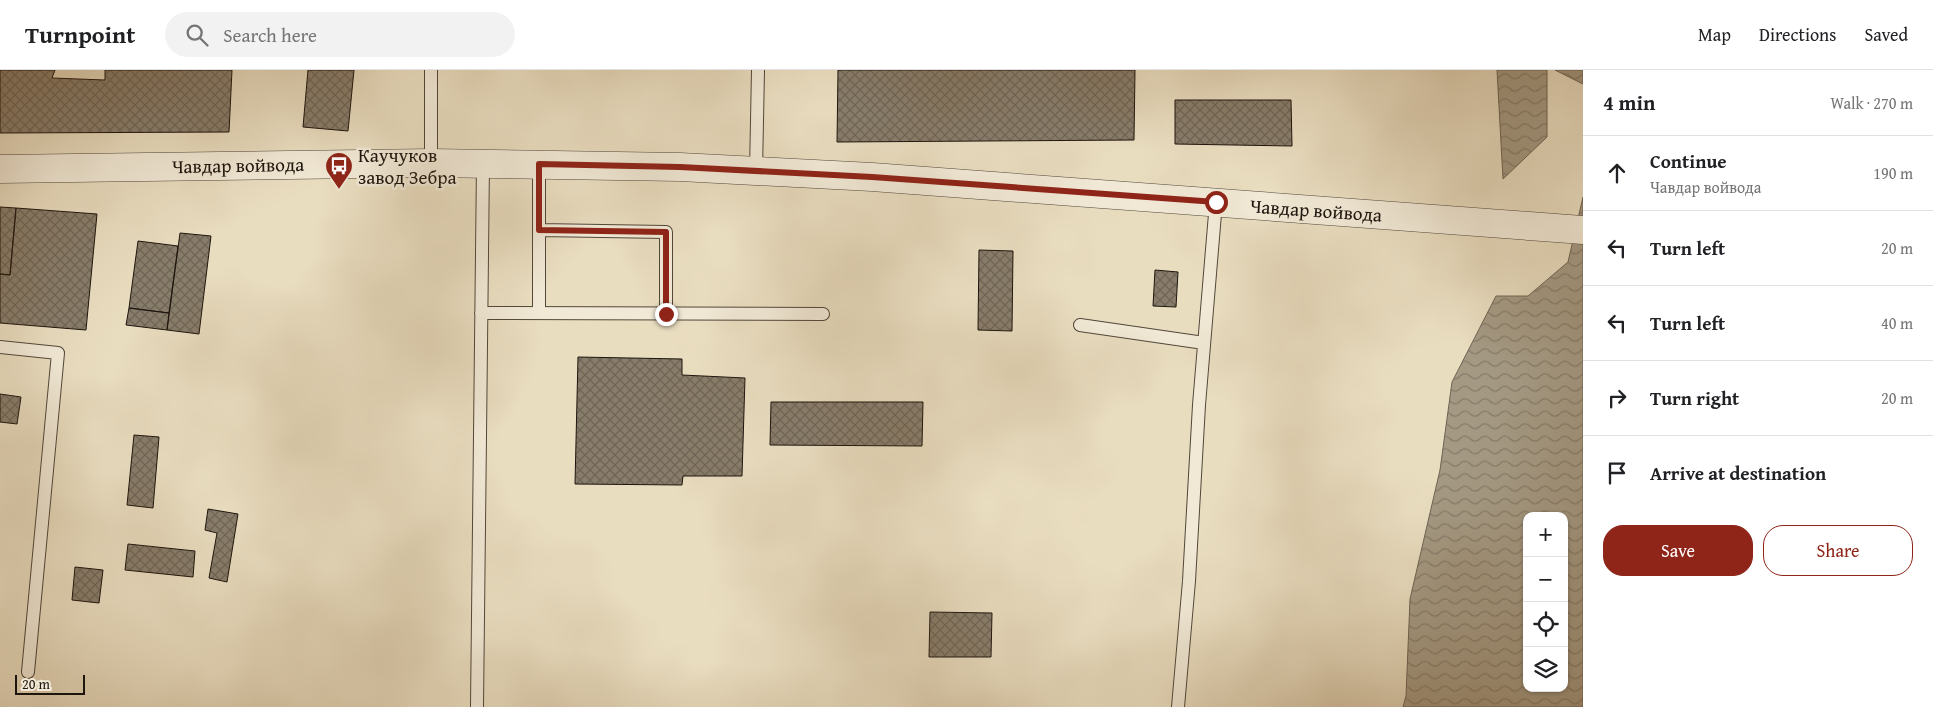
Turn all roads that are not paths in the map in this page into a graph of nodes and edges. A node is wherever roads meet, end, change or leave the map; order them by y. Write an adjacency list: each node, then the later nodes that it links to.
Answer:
1 (431, 70): 3 (lane)
2 (758, 70): 7 (lane)
3 (431, 163): 4 (street, Чавдар войвода); 6 (street, Чавдар войвода)
4 (482, 163): 5 (street, Чавдар войвода); 11 (lane)
5 (539, 164): 7 (street, Чавдар войвода); 9 (lane)
6 (0, 169)
7 (756, 171): 8 (street, Чавдар войвода)
8 (1216, 202): 10 (street, Чавдар войвода); 16 (lane)
9 (539, 230): 12 (lane); 13 (lane)
10 (1583, 230)
11 (481, 313): 12 (lane); 19 (lane)
12 (539, 313): 13 (lane)
13 (666, 314): 14 (lane)
14 (823, 314)
15 (1080, 325): 16 (lane)
16 (1204, 343): 20 (lane)
17 (0, 347): 18 (lane)
18 (28, 672)
19 (477, 707)
20 (1178, 707)

